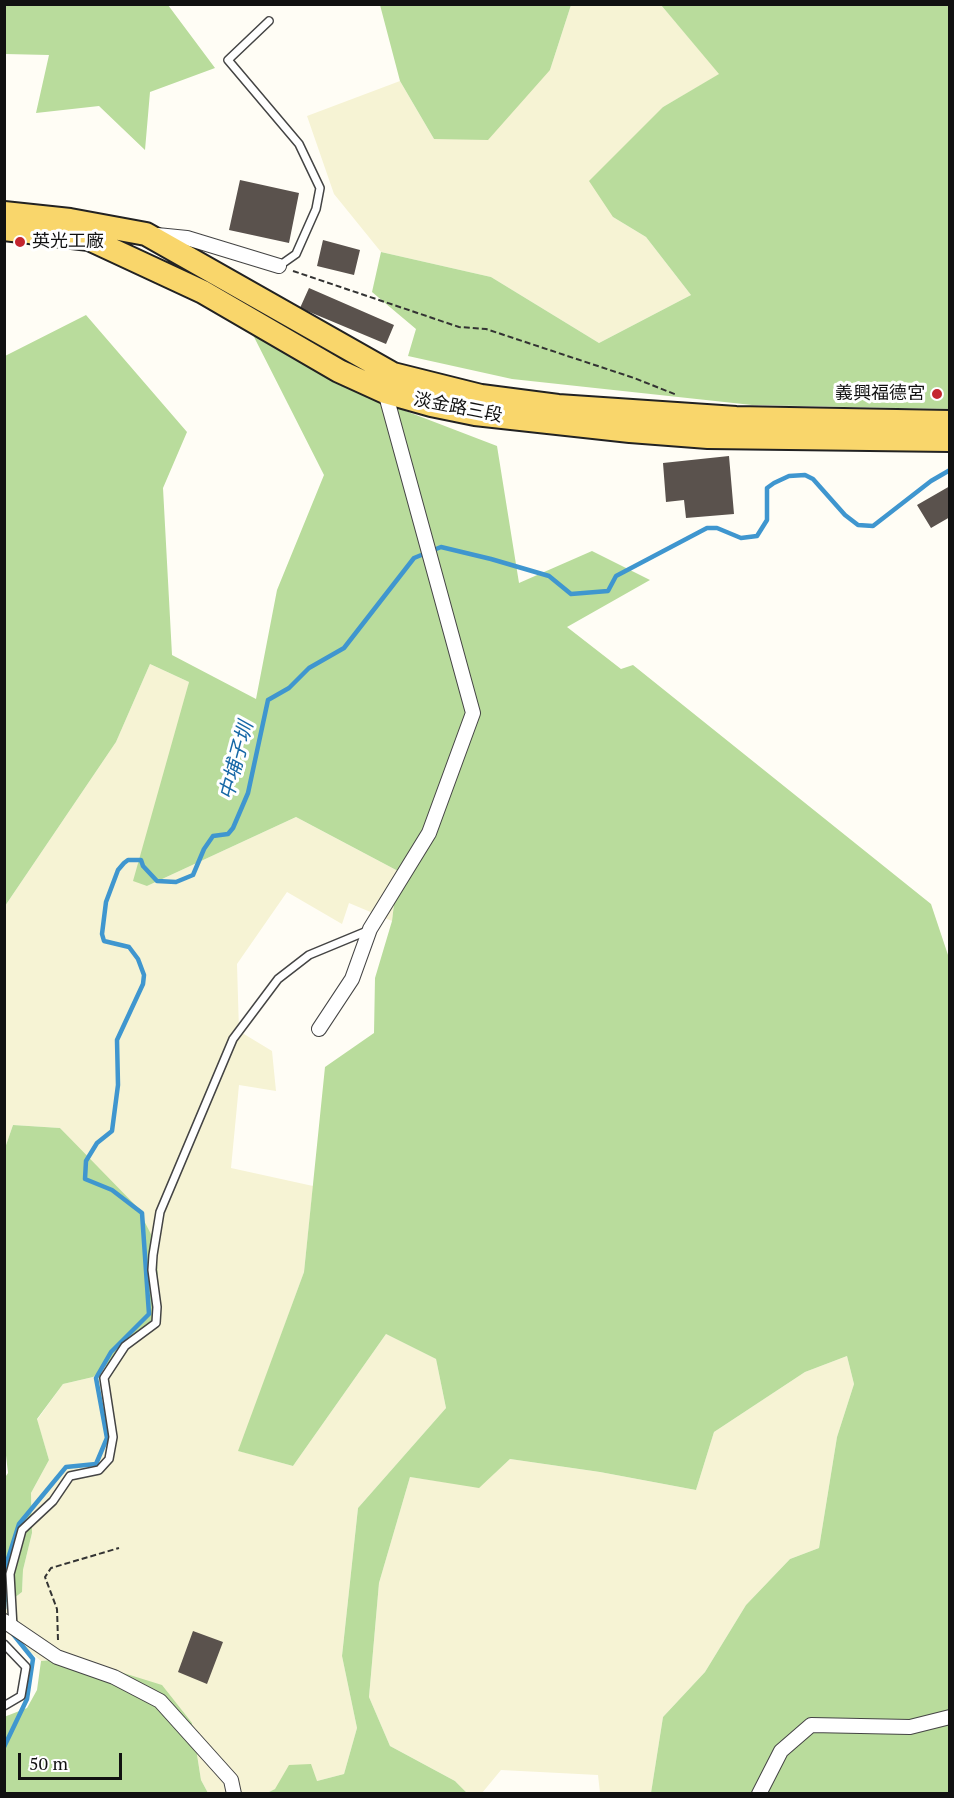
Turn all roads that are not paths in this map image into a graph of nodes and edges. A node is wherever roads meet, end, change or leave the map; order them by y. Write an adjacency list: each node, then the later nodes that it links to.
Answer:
1 (269, 21): 6 (lane)
2 (4, 213): 4 (main road, 淡金路三段)
3 (4, 230): 5 (main road, 淡金路三段)
4 (146, 234): 5 (street); 6 (street); 7 (main road, 淡金路三段)
5 (89, 239): 7 (main road, 淡金路三段)
6 (279, 266)
7 (389, 383): 8 (main road, 淡金路三段); 9 (main road, 淡金路三段); 10 (street)
8 (950, 422)
9 (950, 440)
10 (370, 929): 11 (street); 12 (lane)
11 (319, 1029)
12 (9, 1624): 16 (street)
13 (4, 1644): 14 (lane)
14 (4, 1706)
15 (950, 1717): 17 (street)
16 (234, 1794)
17 (759, 1794)

